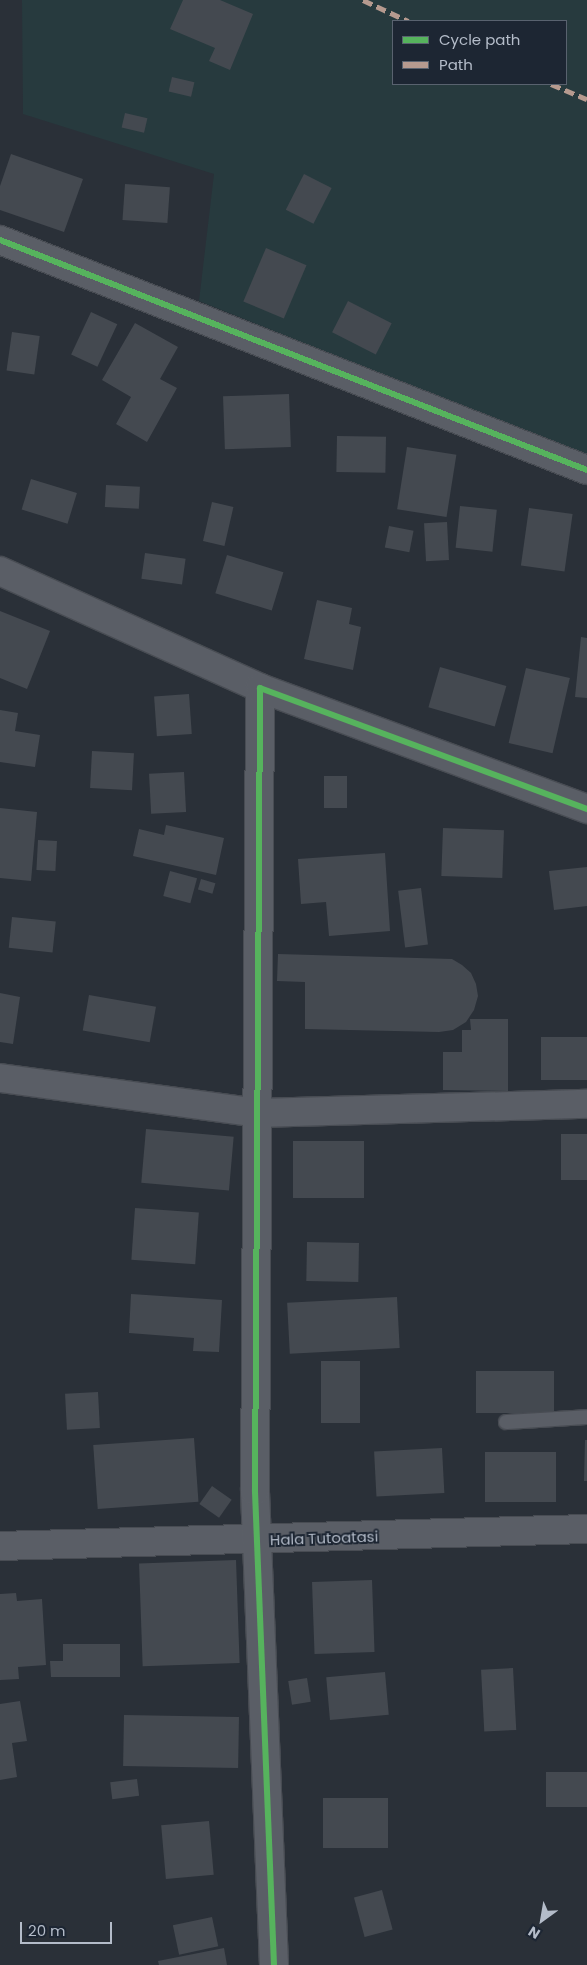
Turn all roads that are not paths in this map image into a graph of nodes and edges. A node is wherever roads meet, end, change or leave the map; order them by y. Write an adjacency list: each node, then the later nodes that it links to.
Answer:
1 (0, 240): 2 (street)
2 (587, 470)
3 (0, 571): 4 (street)
4 (260, 688): 5 (street); 8 (street)
5 (587, 809)
6 (0, 1078): 8 (street)
7 (587, 1104): 8 (street)
8 (258, 1113): 12 (street)
9 (587, 1417): 10 (lane)
10 (506, 1422)
11 (587, 1529): 12 (street, Hala Tutoatasi)
12 (256, 1540): 13 (street, Hala Tutoatasi); 14 (street)
13 (0, 1546)
14 (274, 1965)

